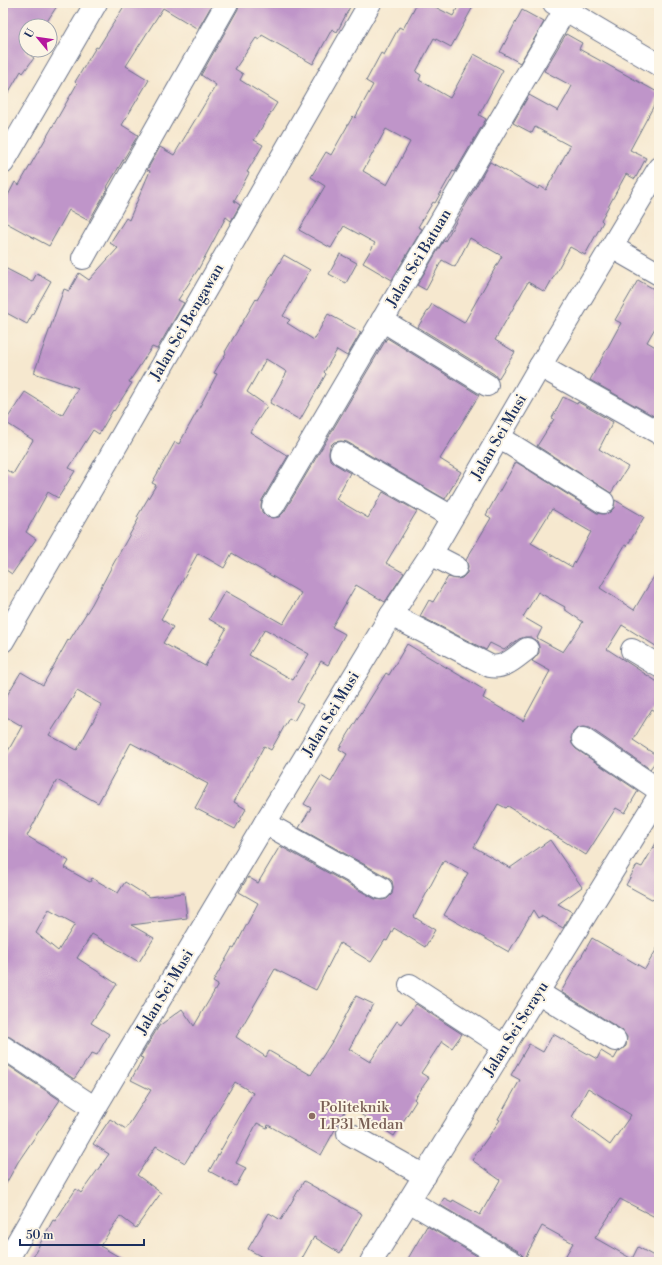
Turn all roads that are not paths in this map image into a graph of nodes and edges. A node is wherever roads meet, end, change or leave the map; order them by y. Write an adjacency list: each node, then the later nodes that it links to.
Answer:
1 (96, 3): 6 (street)
2 (227, 3): 9 (street)
3 (370, 3): 23 (street, Jalan Sei Bengawan)
4 (569, 8): 5 (street); 11 (street, Jalan Sei Batuan)
5 (659, 65)
6 (3, 163)
7 (659, 168): 8 (street, Jalan Sei Musi)
8 (612, 247): 10 (street); 12 (street, Jalan Sei Musi)
9 (83, 258)
10 (659, 274)
11 (382, 320): 13 (street); 18 (street, Jalan Sei Batuan)
12 (540, 366): 14 (street); 15 (street, Jalan Sei Musi)
13 (487, 385)
14 (659, 433)
15 (499, 437): 17 (street); 19 (street, Jalan Sei Musi)
16 (341, 453): 19 (street)
17 (603, 502)
18 (273, 506)
19 (452, 517): 20 (street, Jalan Sei Musi)
20 (431, 554): 21 (street); 22 (street, Jalan Sei Musi)
21 (456, 568)
22 (391, 615): 24 (street); 30 (street, Jalan Sei Musi)
23 (3, 641)
24 (527, 649)
25 (632, 650): 26 (street)
26 (659, 666)
27 (583, 739): 28 (street)
28 (659, 790)
29 (659, 796): 33 (street, Jalan Sei Serayu)
30 (265, 823): 31 (street); 37 (street, Jalan Sei Musi)
31 (381, 888)
32 (410, 985): 36 (street)
33 (539, 993): 34 (street); 36 (street, Jalan Sei Serayu)
34 (615, 1040)
35 (3, 1047): 37 (street)
36 (505, 1047): 39 (street, Jalan Sei Serayu)
37 (96, 1108): 41 (street, Jalan Sei Musi)
38 (348, 1133): 39 (street)
39 (425, 1176): 40 (street, Jalan Sei Serayu)
40 (409, 1201): 42 (street, Jalan Sei Serayu); 43 (street)
41 (7, 1255)
42 (371, 1262)
43 (512, 1262)

